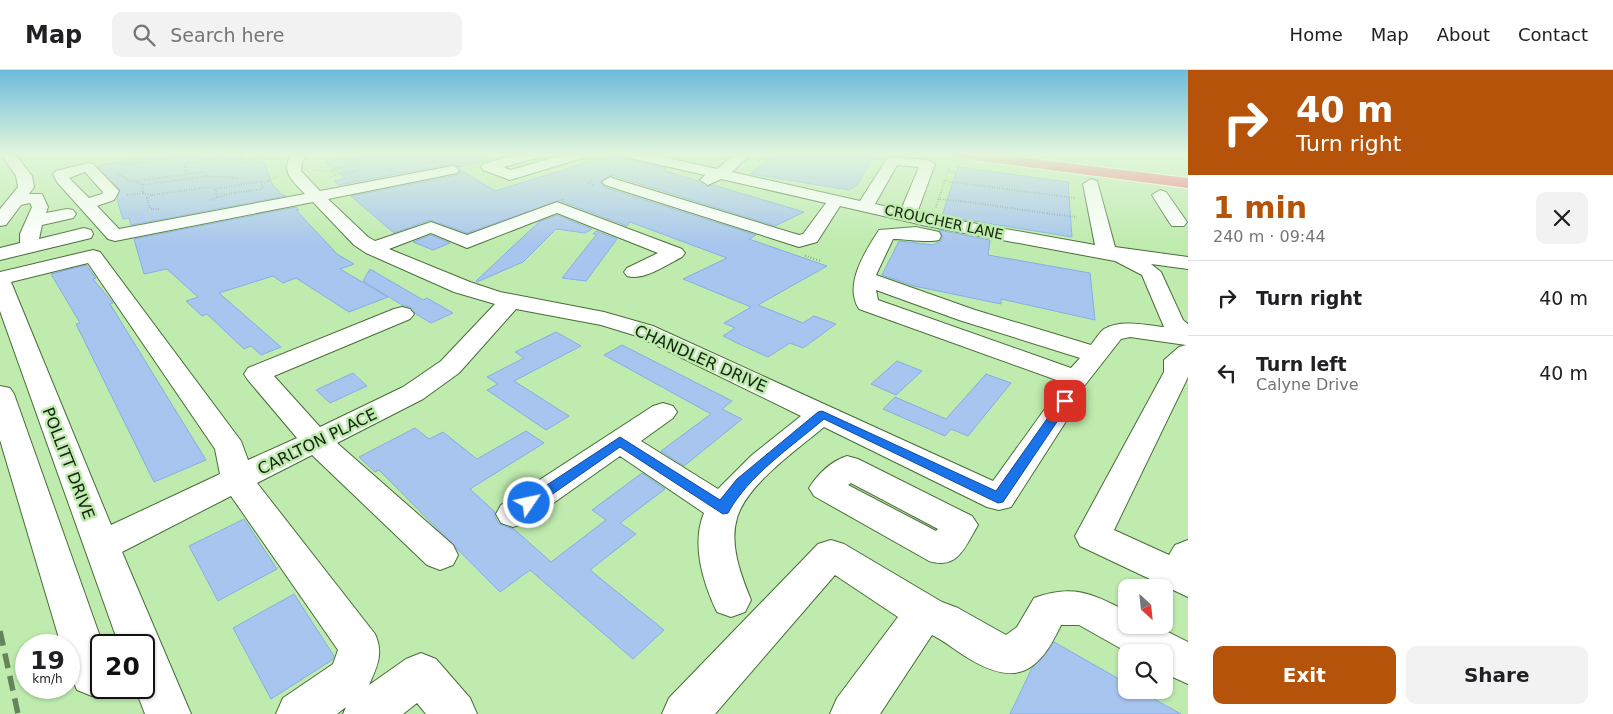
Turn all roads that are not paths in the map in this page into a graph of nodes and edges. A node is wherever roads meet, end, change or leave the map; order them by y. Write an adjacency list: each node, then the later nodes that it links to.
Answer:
1 (24, 184): 14 (street)
2 (305, 184): 11 (street, CHANDLER DRIVE)
3 (378, 184): 11 (street)
4 (616, 184): 12 (street)
5 (683, 184): 12 (street)
6 (767, 184): 13 (street, CROUCHER LANE)
7 (879, 184): 17 (street)
8 (920, 184): 18 (street)
9 (1091, 184): 24 (street)
10 (1160, 195): 20 (street)
11 (316, 196): 16 (street); 23 (street, CHANDLER DRIVE)
12 (660, 198): 13 (street)
13 (837, 199): 17 (street, CROUCHER LANE)
14 (17, 201): 19 (street); 21 (street)
15 (532, 202): 22 (street)
16 (88, 204)
17 (866, 206): 18 (street, CROUCHER LANE)
18 (907, 216): 24 (street, CROUCHER LANE)
19 (0, 221)
20 (1185, 230)
21 (31, 234): 21 (street); 25 (street)
22 (446, 234): 23 (street); 28 (street)
23 (373, 249): 30 (street, CHANDLER DRIVE)
24 (1106, 252): 27 (street); 33 (street, CROUCHER LANE)
25 (0, 254)
26 (1036, 255): 33 (street)
27 (1188, 263)
28 (634, 272)
29 (0, 280): 32 (street, POLLITT DRIVE); 41 (street)
30 (510, 302): 37 (street, CHANDLER DRIVE); 39 (street, CARLTON PLACE)
31 (402, 314): 39 (street)
32 (12, 344): 45 (street, POLLITT DRIVE)
33 (1186, 350): 47 (street)
34 (0, 394): 52 (street)
35 (1065, 401): 40 (street, CHANDLER DRIVE)
36 (662, 412): 38 (street)
37 (822, 414): 40 (street, CHANDLER DRIVE); 43 (street)
38 (620, 441): 43 (street); 44 (street)
39 (317, 442): 41 (street, CARLTON PLACE); 46 (street)
40 (933, 467): 42 (street)
41 (237, 480): 45 (street, CARLTON PLACE); 55 (street)
42 (904, 496)
43 (723, 509): 48 (street)
44 (513, 514)
45 (101, 546): 50 (street, POLLITT DRIVE)
46 (440, 554)
47 (1186, 571)
48 (731, 600)
49 (932, 617): 51 (street); 58 (street); 59 (street)
50 (136, 634)
51 (1188, 664)
52 (90, 670)
53 (155, 682): 54 (street)
54 (168, 714)
55 (299, 714)
56 (366, 714): 57 (street)
57 (454, 714)
58 (685, 714)
59 (853, 714)

